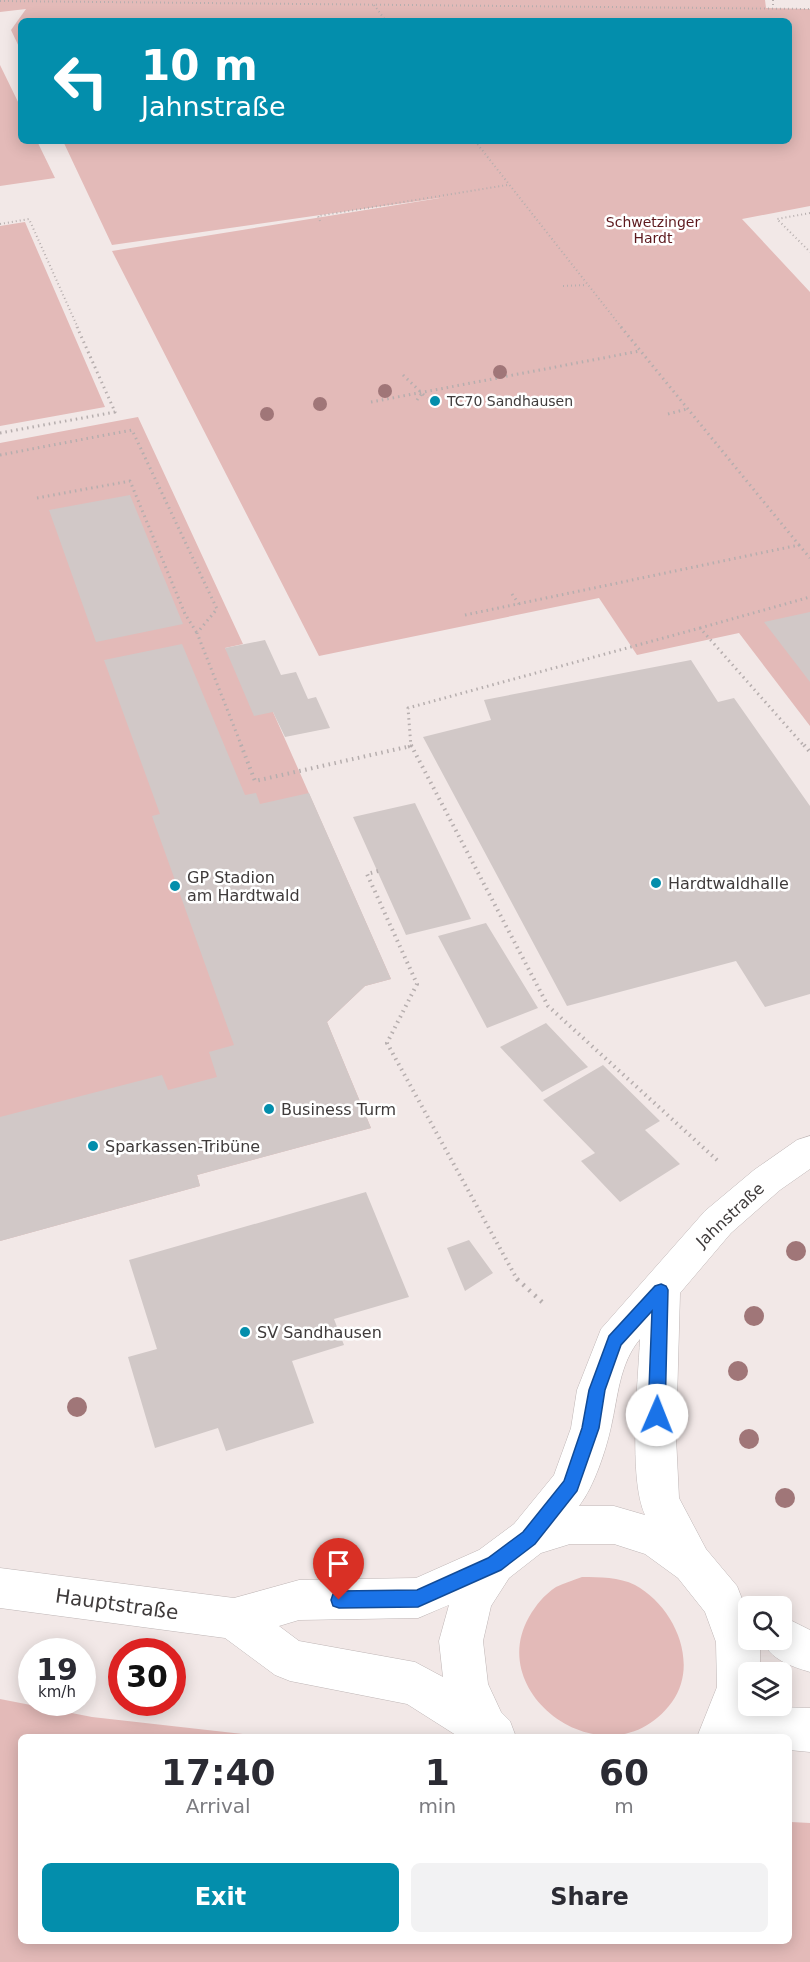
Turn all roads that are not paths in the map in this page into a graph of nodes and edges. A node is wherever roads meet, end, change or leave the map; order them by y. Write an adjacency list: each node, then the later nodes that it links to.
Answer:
1 (810, 1150): 2 (street, Jahnstraße)
2 (661, 1290): 3 (street, Jahnstraße); 5 (street)
3 (529, 1538): 4 (street, Hauptstraße); 5 (street, Hauptstraße)
4 (494, 1564): 8 (street, Hauptstraße); 12 (street, Hauptstraße)
5 (693, 1564): 7 (street, Hauptstraße)
6 (0, 1588): 8 (street, Hauptstraße)
7 (735, 1608): 13 (street, Hauptstraße)
8 (234, 1619): 12 (street, Hauptstraße)
9 (792, 1643): 10 (street)
10 (810, 1651)
11 (810, 1730): 13 (street, Hauptstraße)
12 (490, 1732)
13 (722, 1733)

